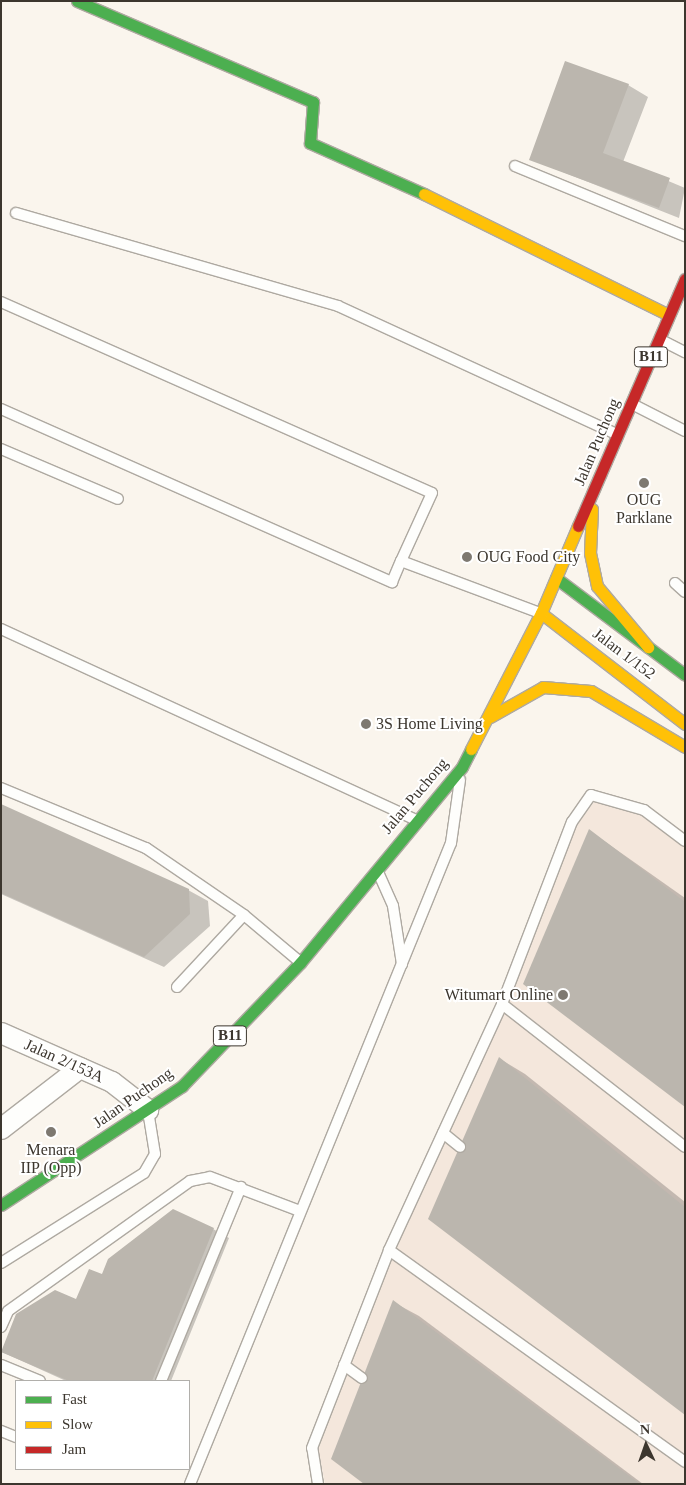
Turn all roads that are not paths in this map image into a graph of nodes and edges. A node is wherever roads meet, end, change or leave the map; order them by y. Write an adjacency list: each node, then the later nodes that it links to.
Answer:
1 (77, 1): 7 (main road)
2 (515, 166): 4 (lane)
3 (16, 213): 13 (lane)
4 (685, 236)
5 (685, 279): 7 (main road, Jalan Puchong / B11)
6 (1, 302): 17 (lane)
7 (669, 315): 8 (main road, Jalan Puchong / B11)
8 (659, 339): 9 (lane); 10 (main road, Jalan Puchong / B11)
9 (685, 352)
10 (632, 404): 12 (lane); 13 (main road, Jalan Puchong / B11)
11 (1, 408): 17 (lane)
12 (685, 431)
13 (618, 435): 15 (main road, Jalan Puchong / B11)
14 (1, 449): 16 (lane)
15 (593, 493): 18 (main road, Jalan Puchong / B11); 23 (main road)
16 (118, 499)
17 (401, 561): 21 (lane)
18 (556, 578): 21 (main road, Jalan Puchong / B11); 23 (main road, Jalan 1/152)
19 (675, 583): 20 (lane)
20 (685, 592)
21 (541, 613): 25 (main road, Jalan Puchong / B11); 26 (main road, Jalan 1/152)
22 (1, 629): 30 (lane)
23 (648, 647): 24 (main road, Jalan 1/152)
24 (685, 675)
25 (490, 717): 27 (main road); 28 (main road, Jalan Puchong / B11)
26 (685, 724)
27 (685, 747)
28 (462, 767): 30 (main road, Jalan Puchong / B11); 35 (lane)
29 (1, 788): 33 (lane)
30 (416, 820): 32 (main road, Jalan Puchong / B11)
31 (685, 841): 37 (lane)
32 (376, 869): 34 (main road, Jalan Puchong / B11); 35 (lane)
33 (244, 915): 34 (lane); 36 (lane)
34 (300, 963): 40 (main road, Jalan Puchong / B11)
35 (402, 964): 47 (lane)
36 (177, 987)
37 (502, 1004): 42 (lane); 44 (lane)
38 (1, 1033): 39 (street, Jalan 2/153A)
39 (80, 1068): 40 (street, Jalan 2/153A); 41 (street)
40 (148, 1110): 46 (main road, Jalan Puchong / B11); 49 (lane)
41 (1, 1129)
42 (443, 1133): 43 (lane); 48 (lane)
43 (460, 1147)
44 (685, 1147)
45 (241, 1187): 47 (lane); 50 (lane); 55 (lane)
46 (1, 1205)
47 (300, 1211): 59 (lane)
48 (389, 1250): 52 (lane); 58 (lane)
49 (1, 1263)
50 (1, 1327)
51 (1, 1364): 54 (lane)
52 (344, 1365): 53 (lane); 60 (lane)
53 (362, 1378)
54 (38, 1380)
55 (161, 1380)
56 (1, 1431): 57 (lane)
57 (15, 1437)
58 (685, 1462)
59 (190, 1484)
60 (318, 1484)

